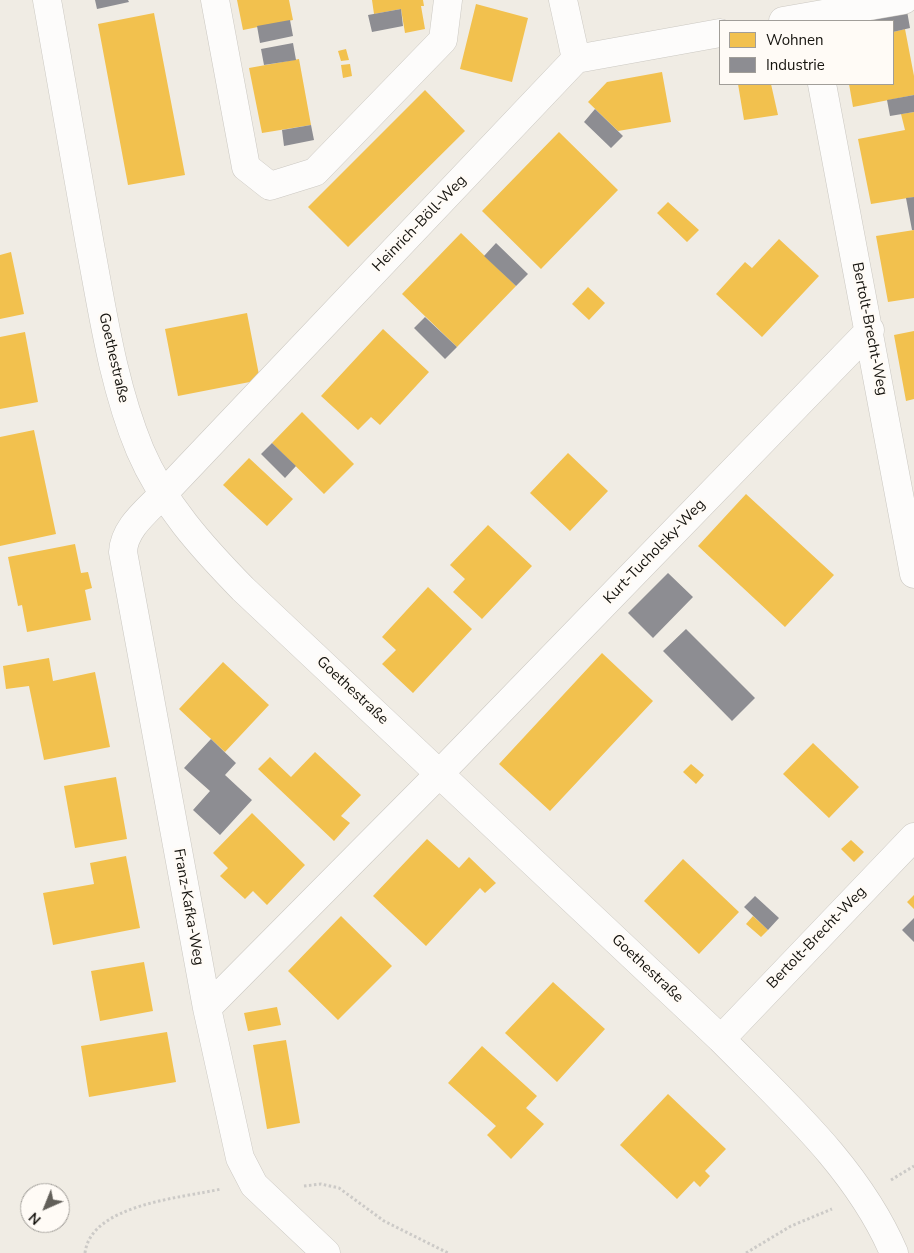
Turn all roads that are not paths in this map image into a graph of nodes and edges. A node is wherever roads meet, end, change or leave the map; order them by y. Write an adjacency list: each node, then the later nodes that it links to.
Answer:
1 (46, 0): 11 (street, Goethestraße)
2 (215, 0): 3 (street)
3 (448, 0)
4 (563, 0): 8 (street)
5 (904, 0): 6 (street)
6 (800, 20)
7 (719, 33): 8 (street)
8 (576, 60): 11 (street, Heinrich-Böll-Weg)
9 (822, 85): 10 (street, Bertolt-Brecht-Weg)
10 (870, 330): 12 (street, Bertolt-Brecht-Weg); 13 (street, Kurt-Tucholsky-Weg)
11 (163, 494): 13 (street, Goethestraße); 15 (street, Franz-Kafka-Weg)
12 (914, 574)
13 (440, 774): 15 (street); 16 (street, Goethestraße)
14 (914, 836): 16 (street, Bertolt-Brecht-Weg)
15 (207, 1008): 17 (street, Franz-Kafka-Weg)
16 (721, 1038): 18 (street, Goethestraße)
17 (326, 1253)
18 (894, 1253)

